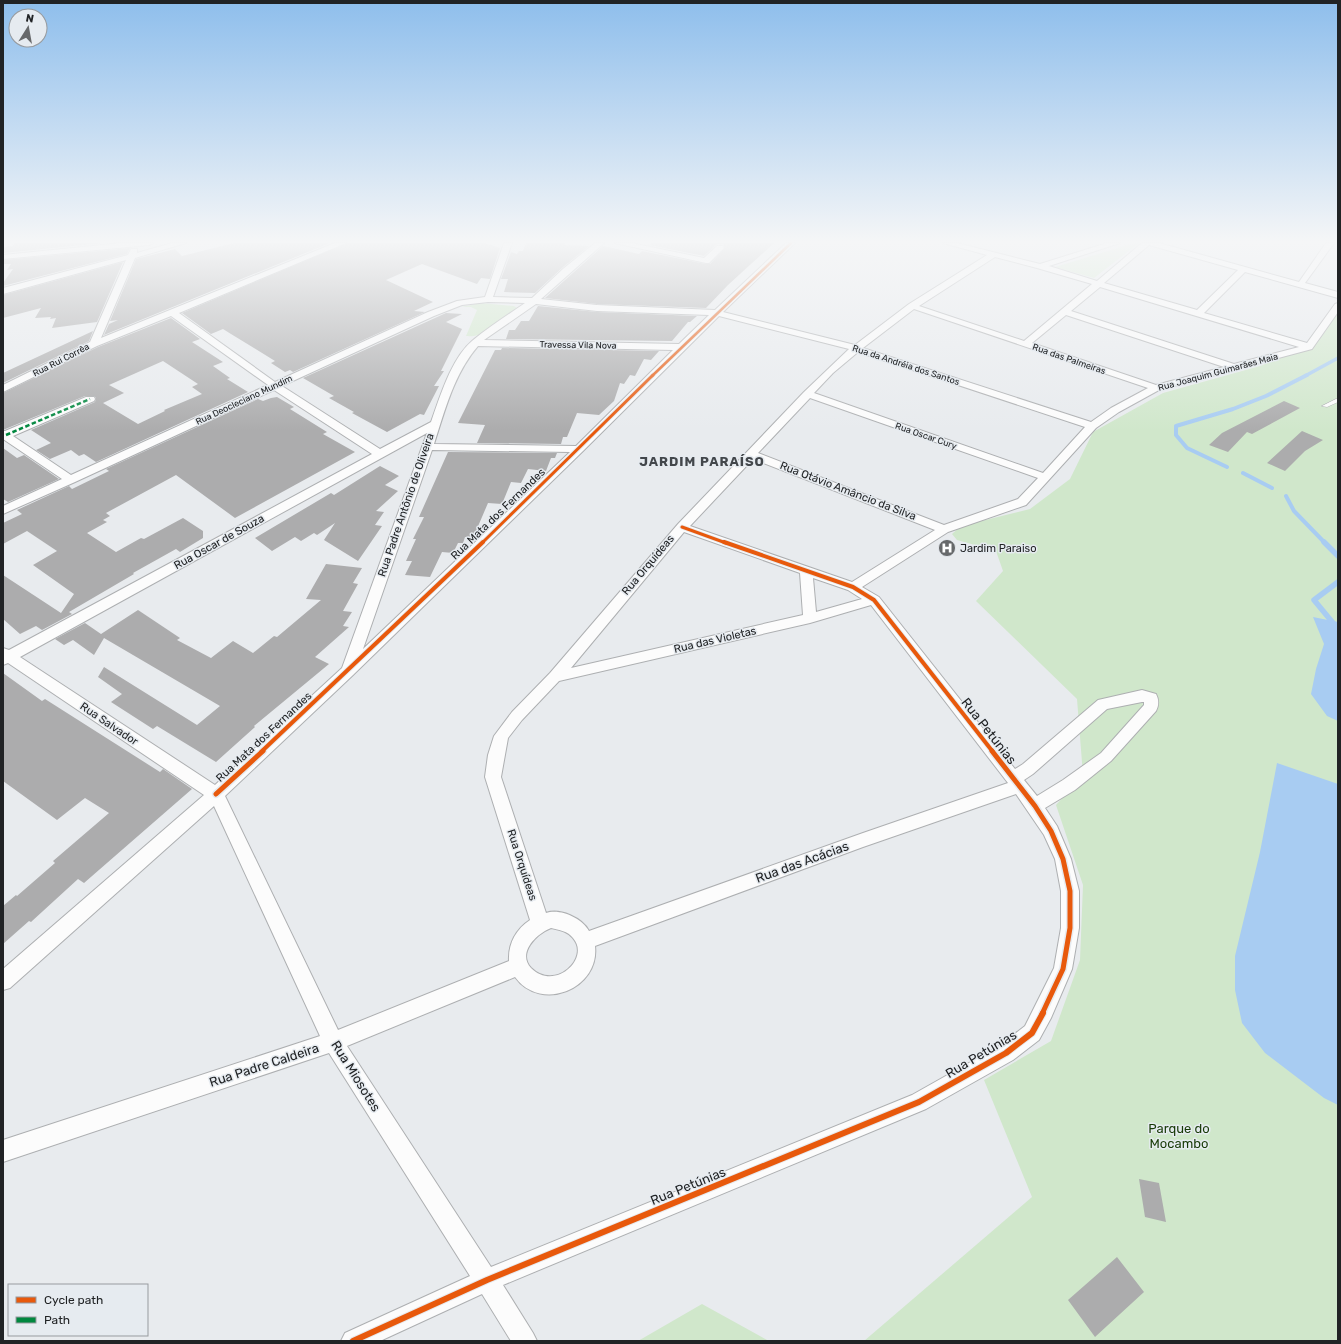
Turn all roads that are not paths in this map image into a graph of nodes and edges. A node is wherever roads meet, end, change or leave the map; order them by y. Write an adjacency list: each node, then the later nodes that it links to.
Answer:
1 (110, 306): 17 (street)
2 (187, 306): 12 (street, Rua Rui Corrêa)
3 (451, 306): 23 (street, Rua Deocleciano Mundim)
4 (527, 306): 16 (street, Rua Padre Antônio de Oliveira)
5 (576, 306): 14 (street, Rua da Andréia dos Santos)
6 (725, 306): 14 (street, Rua Mata dos Fernandes)
7 (912, 306): 18 (street, Rua das Palmeiras); 21 (street, Rua Orquídeas)
8 (1072, 306): 13 (street)
9 (1175, 306): 15 (street)
10 (1206, 306): 15 (street)
11 (1338, 306): 20 (street)
12 (172, 312): 17 (street, Rua Rui Corrêa); 23 (street)
13 (1064, 312): 18 (street); 22 (street)
14 (717, 313): 19 (street, Rua Mata dos Fernandes); 21 (street, Rua da Andréia dos Santos)
15 (1199, 313): 20 (street)
16 (475, 343): 19 (street, Travessa Vila Nova); 30 (street, Rua Padre Antônio de Oliveira)
17 (94, 344): 25 (street, Rua Rui Corrêa)
18 (1026, 344): 24 (street, Rua das Palmeiras)
19 (681, 347): 34 (street, Rua Mata dos Fernandes)
20 (1310, 347): 22 (street, Rua Joaquim Guimarães Maia)
21 (855, 348): 26 (street, Rua Orquídeas); 31 (street, Rua da Andréia dos Santos)
22 (1234, 368): 24 (street, Rua Joaquim Guimarães Maia)
23 (275, 386): 35 (street); 38 (street, Rua Deocleciano Mundim)
24 (1156, 388): 31 (street, Rua Joaquim Guimarães Maia)
25 (3, 389)
26 (807, 394): 36 (street, Rua Orquídeas); 37 (street, Rua Oscar Cury)
27 (90, 399): 32 (street)
28 (1338, 400): 29 (lane)
29 (1325, 406)
30 (435, 424): 33 (street, Rua Padre Antônio de Oliveira); 35 (street, Rua Oscar de Souza)
31 (1092, 426): 37 (street, Rua Joaquim Guimarães Maia)
32 (4, 434): 38 (street)
33 (427, 447): 34 (street); 47 (street, Rua Padre Antônio de Oliveira)
34 (579, 448): 47 (street, Rua Mata dos Fernandes)
35 (380, 454): 46 (street, Rua Oscar de Souza)
36 (751, 454): 40 (street, Rua Orquídeas); 41 (street, Rua Otávio Amâncio da Silva)
37 (1045, 477): 41 (street, Rua Joaquim Guimarães Maia)
38 (71, 480): 39 (street, Rua Deocleciano Mundim)
39 (3, 510)
40 (682, 527): 42 (street, Rua Petúnias); 48 (street, Rua Orquídeas)
41 (944, 529): 43 (street, Rua Joaquim Guimarães Maia)
42 (806, 570): 43 (street, Rua Petúnias); 45 (street)
43 (853, 587): 44 (street, Rua Petúnias)
44 (874, 600): 45 (street, Rua das Violetas); 49 (street, Rua Petúnias)
45 (810, 618): 48 (street, Rua das Violetas)
46 (5, 656): 50 (street, Rua Salvador)
47 (348, 671): 50 (street, Rua Mata dos Fernandes)
48 (555, 677): 52 (street, Rua Orquídeas)
49 (1017, 782): 51 (street, Rua Petúnias); 51 (street, Rua das Acácias); 53 (street, Rua das Acácias)
50 (216, 794): 55 (street, Rua Mata dos Fernandes); 56 (street, Rua Miosotes)
51 (1035, 806): 58 (street, Rua Petúnias)
52 (540, 923): 53 (street); 54 (street)
53 (586, 941): 54 (street)
54 (519, 966): 56 (street, Rua Padre Caldeira)
55 (3, 981)
56 (333, 1042): 57 (street, Rua Padre Caldeira); 58 (street, Rua Miosotes)
57 (3, 1151)
58 (487, 1280): 59 (street, Rua Petúnias); 60 (street, Rua Miosotes)
59 (353, 1341)
60 (525, 1341)

